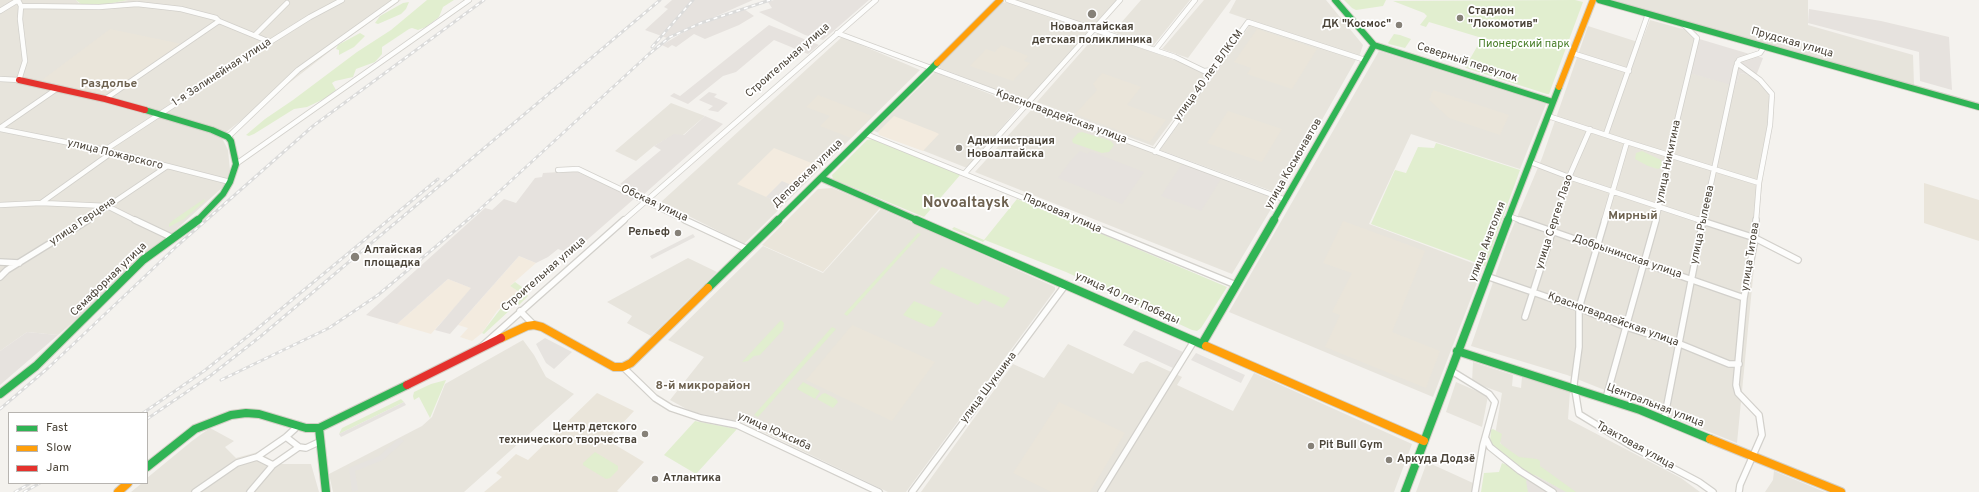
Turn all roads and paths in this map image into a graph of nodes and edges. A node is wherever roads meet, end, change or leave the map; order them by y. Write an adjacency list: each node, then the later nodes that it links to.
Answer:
1 (18, 0): 14 (street); 15 (street)
2 (342, 0): 22 (street, 1-я Залинейная улица)
3 (396, 0): 45 (street)
4 (469, 0): 52 (street)
5 (876, 0): 20 (street, Строительная улица)
6 (1000, 0): 29 (street, Деповская улица)
7 (1008, 0): 19 (street)
8 (1120, 0): 19 (street)
9 (1195, 0): 25 (street)
10 (1335, 0): 23 (street)
11 (1593, 0): 26 (street, улица Анатолия)
12 (1599, 0): 16 (street, Прудская улица)
13 (287, 3): 21 (street)
14 (21, 6): 17 (street); 33 (street)
15 (0, 11)
16 (1648, 14): 18 (street, Прудская улица); 31 (street)
17 (219, 22): 21 (street); 35 (street)
18 (1682, 23): 24 (street, Прудская улица); 50 (street, улица Никитина)
19 (1094, 29): 25 (street); 37 (street)
20 (837, 33): 29 (street, Красногвардейская улица); 62 (street, Строительная улица)
21 (254, 35): 22 (street)
22 (270, 42): 39 (street, 1-я Залинейная улица)
23 (1374, 45): 27 (street, улица Космонавтов); 36 (street, Северный переулок)
24 (1764, 47): 28 (street); 38 (street, Прудская улица)
25 (1155, 50): 30 (street)
26 (1572, 53): 31 (street); 36 (street, улица Анатолия)
27 (1365, 60): 30 (street, улица 40 лет ВЛКСМ); 63 (street, улица Космонавтов)
28 (1737, 63): 55 (street, улица Рылеева); 60 (street, улица Титова)
29 (931, 68): 37 (street, Красногвардейская улица); 43 (street, Деповская улица)
30 (1214, 70): 48 (street, улица 40 лет ВЛКСМ)
31 (1629, 71): 44 (street)
32 (0, 79): 33 (street)
33 (19, 80): 34 (street)
34 (59, 87): 35 (street); 41 (street, улица Пожарского)
35 (105, 99): 39 (street)
36 (1554, 102): 40 (street, улица Анатолия)
37 (1027, 104): 48 (street, Красногвардейская улица); 56 (street)
38 (1979, 107)
39 (158, 114): 45 (street); 47 (street, 1-я Залинейная улица)
40 (1548, 116): 42 (street); 51 (street, улица Анатолия)
41 (0, 129): 47 (street, улица Пожарского)
42 (1590, 129): 44 (street); 57 (street, улица Сергея Лазо)
43 (866, 134): 56 (street, Парковая улица); 58 (street, Деповская улица)
44 (1606, 134): 46 (street)
45 (228, 137): 52 (street)
46 (1627, 142): 50 (street); 61 (street)
47 (105, 150): 49 (street, улица Пожарского)
48 (1155, 152): 63 (street, Красногвардейская улица)
49 (111, 153): 53 (street, улица Пожарского); 64 (street)
50 (1669, 154): 55 (street); 67 (street, улица Никитина)
51 (1530, 162): 57 (street); 68 (street, улица Анатолия)
52 (236, 164): 59 (street, Семафорная улица)
53 (166, 167): 59 (street, улица Пожарского); 66 (street, улица Герцена)
54 (558, 170): 62 (street, Обская улица)
55 (1715, 170): 60 (street); 69 (street, улица Рылеева)
56 (965, 173): 83 (street, Парковая улица)
57 (1569, 177): 61 (street); 70 (street, улица Сергея Лазо)
58 (821, 178): 74 (street, Деповская улица); 82 (street, улица 40 лет Победы)
59 (230, 182): 71 (street, Семафорная улица)
60 (1759, 183): 72 (street, улица Титова)
61 (1613, 191): 67 (street); 73 (street)
62 (645, 200): 74 (street, Обская улица); 87 (street, Строительная улица)
63 (1286, 200): 83 (street, улица Космонавтов)
64 (41, 203): 65 (street); 66 (street)
65 (0, 205)
66 (106, 206): 71 (street); 78 (street, улица Герцена)
67 (1660, 206): 69 (street); 77 (street, улица Никитина)
68 (1509, 216): 70 (street, Добрынинская улица); 79 (street, улица Анатолия)
69 (1703, 220): 72 (street); 81 (street, улица Рылеева)
70 (1552, 231): 73 (street, Добрынинская улица); 84 (street, улица Сергея Лазо)
71 (173, 238): 100 (street, Семафорная улица)
72 (1755, 238): 75 (street); 85 (street, улица Титова)
73 (1598, 248): 77 (street, Добрынинская улица); 86 (street)
74 (747, 249): 97 (street, Деповская улица)
75 (1798, 260)
76 (0, 262): 78 (street)
77 (1643, 262): 81 (street, Добрынинская улица); 90 (street, улица Никитина)
78 (19, 263): 80 (street, улица Герцена)
79 (1486, 276): 84 (street, Красногвардейская улица); 95 (street, улица Анатолия)
80 (0, 277)
81 (1691, 280): 85 (street, Добрынинская улица); 93 (street, улица Рылеева)
82 (1066, 284): 91 (street, улица 40 лет Победы); 120 (street, улица Шукшина)
83 (1236, 285): 92 (street, улица Космонавтов)
84 (1532, 291): 86 (street, Красногвардейская улица); 88 (street, улица Сергея Лазо)
85 (1744, 298): 96 (street, улица Титова)
86 (1580, 308): 90 (street, Красногвардейская улица); 99 (street)
87 (520, 311): 89 (street); 94 (street, Строительная улица)
88 (1525, 317)
89 (534, 325): 94 (street); 97 (street)
90 (1626, 327): 93 (street, Красногвардейская улица); 101 (street, улица Никитина)
91 (1194, 340): 92 (street, улица 40 лет Победы); 121 (street)
92 (1202, 344): 108 (street, улица 40 лет Победы)
93 (1680, 344): 96 (street, Красногвардейская улица); 102 (street, улица Рылеева)
94 (480, 348): 104 (street, Строительная улица)
95 (1457, 351): 98 (street, улица Анатолия); 99 (street, Центральная улица)
96 (1739, 364): 110 (street, улица Титова)
97 (623, 367): 119 (street, улица Южсиба)
98 (1450, 370): 106 (street); 108 (street, улица Анатолия)
99 (1575, 388): 101 (street, Центральная улица); 125 (street, Трактовая улица)
100 (0, 394)
101 (1606, 398): 102 (street, Центральная улица)
102 (1664, 420): 110 (street, Центральная улица)
103 (299, 425): 104 (street); 105 (street); 113 (street)
104 (320, 428): 107 (street)
105 (286, 437): 109 (street); 111 (street)
106 (1486, 438): 123 (street); 124 (street)
107 (321, 441): 109 (street); 118 (street)
108 (1424, 441): 122 (street, улица Анатолия)
109 (299, 447): 112 (street)
110 (1752, 456): 126 (street, улица Титова); 127 (street, Центральная улица)
111 (257, 457): 112 (street); 116 (street)
112 (273, 465): 117 (street)
113 (148, 466)
114 (127, 484): 115 (street)
115 (118, 492)
116 (195, 492)
117 (250, 492)
118 (326, 492)
119 (879, 492)
120 (912, 492)
121 (1101, 492)
122 (1405, 492)
123 (1475, 492)
124 (1553, 492)
125 (1713, 492)
126 (1739, 492)
127 (1841, 492)

